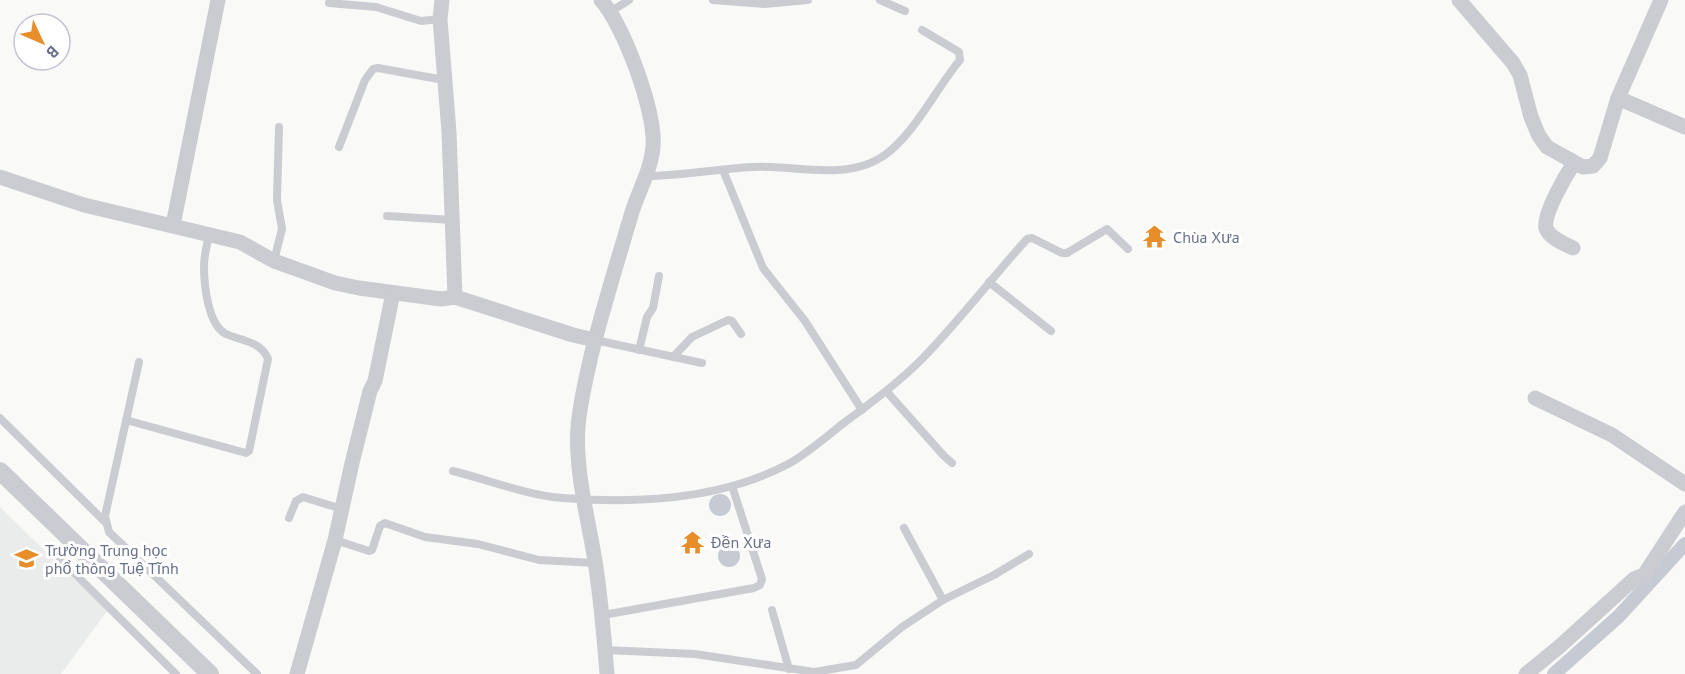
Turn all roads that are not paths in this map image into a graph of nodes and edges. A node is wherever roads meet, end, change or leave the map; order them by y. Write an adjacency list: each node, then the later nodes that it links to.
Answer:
1 (218, 0): 25 (street)
2 (442, 0): 12 (street)
3 (629, 0): 10 (lane)
4 (719, 0): 5 (lane)
5 (808, 0)
6 (880, 0): 11 (lane)
7 (1459, 0): 19 (street)
8 (1661, 0): 15 (street)
9 (329, 3): 12 (lane)
10 (605, 6): 21 (street)
11 (905, 11)
12 (440, 19): 14 (street)
13 (922, 30): 20 (lane)
14 (444, 80): 18 (lane); 24 (street)
15 (1618, 98): 17 (street); 19 (street)
16 (279, 127): 29 (lane)
17 (1685, 127)
18 (339, 147)
19 (1574, 163): 27 (street)
20 (723, 170): 21 (lane); 43 (lane)
21 (646, 176): 36 (street)
22 (0, 177): 25 (street)
23 (387, 216): 24 (lane)
24 (452, 220): 33 (street)
25 (173, 225): 26 (street)
26 (209, 234): 29 (street); 45 (lane)
27 (1573, 248)
28 (1128, 249): 31 (lane)
29 (274, 261): 32 (street)
30 (659, 276): 37 (lane)
31 (989, 282): 34 (lane); 41 (lane)
32 (393, 293): 33 (street); 52 (street)
33 (454, 297): 36 (street)
34 (1051, 331)
35 (741, 334): 38 (lane)
36 (595, 340): 37 (lane); 51 (street)
37 (639, 350): 38 (lane)
38 (673, 357): 40 (lane)
39 (139, 362): 45 (lane)
40 (702, 363)
41 (887, 392): 43 (lane); 46 (lane)
42 (1535, 398): 49 (street)
43 (862, 410): 50 (lane)
44 (0, 418): 55 (lane)
45 (126, 420): 55 (lane)
46 (952, 463)
47 (0, 471): 58 (street)
48 (453, 471): 51 (lane)
49 (1685, 484)
50 (732, 486): 51 (lane); 63 (lane)
51 (584, 498): 60 (street)
52 (342, 509): 54 (lane); 57 (street)
53 (1685, 512): 71 (street)
54 (289, 518)
55 (105, 522): 68 (lane)
56 (904, 528): 61 (lane)
57 (335, 540): 60 (lane); 69 (street)
58 (72, 541): 66 (lane); 67 (street)
59 (1029, 554): 61 (lane)
60 (595, 563): 63 (street)
61 (943, 600): 65 (lane)
62 (772, 610): 65 (lane)
63 (603, 615): 64 (street)
64 (605, 650): 65 (lane); 70 (street)
65 (789, 669)
66 (176, 674)
67 (210, 674)
68 (257, 674)
69 (297, 674)
70 (607, 674)
71 (1526, 674)

